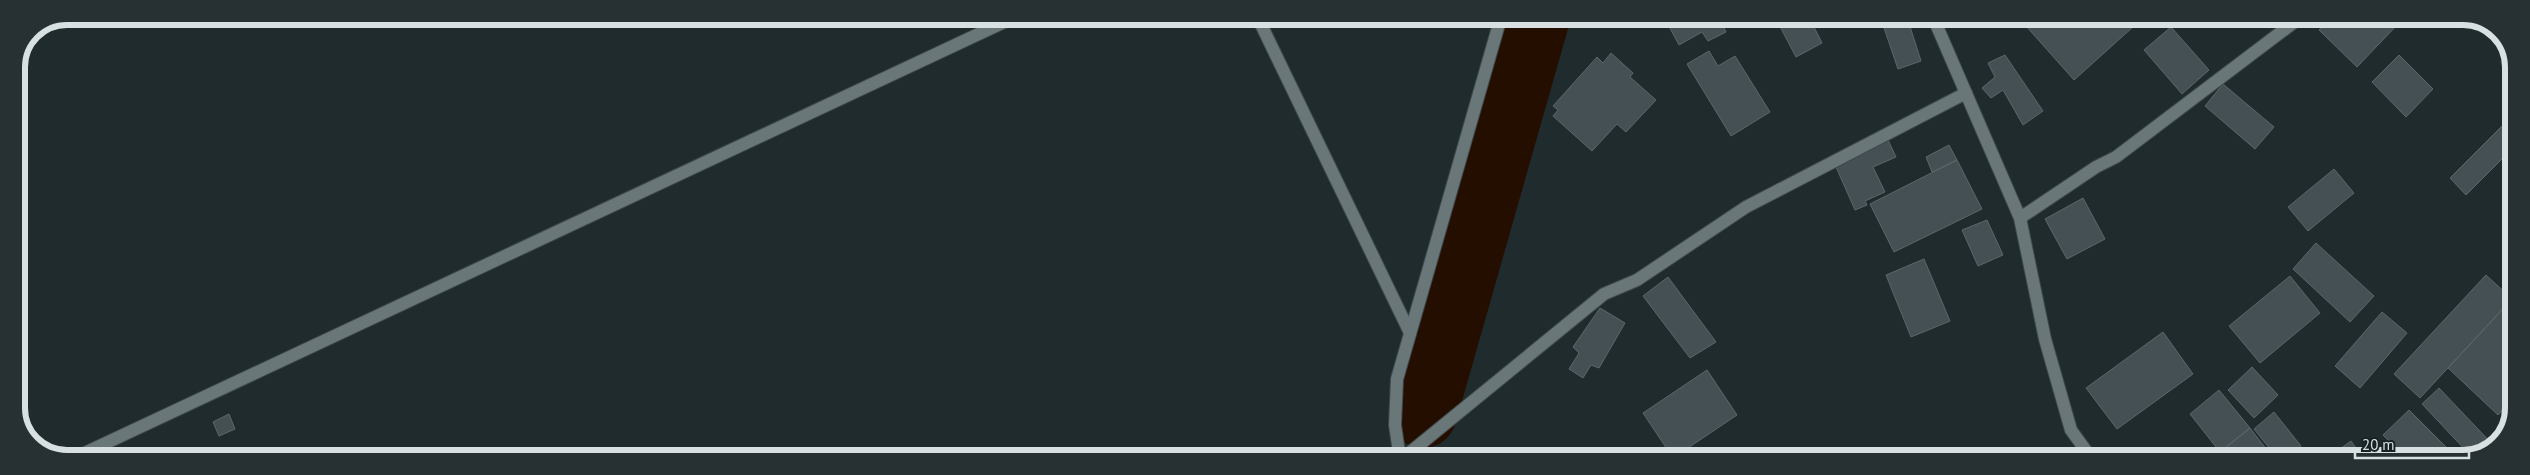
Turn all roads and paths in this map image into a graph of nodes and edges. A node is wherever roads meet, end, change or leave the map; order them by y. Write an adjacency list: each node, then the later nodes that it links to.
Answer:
1 (998, 25): 9 (street)
2 (1261, 25): 8 (street)
3 (1498, 25): 8 (street)
4 (1936, 25): 6 (street)
5 (2290, 25): 7 (street)
6 (1966, 93): 7 (street); 11 (street)
7 (2020, 218): 12 (street)
8 (1410, 333): 10 (street)
9 (91, 450)
10 (1400, 450)
11 (1411, 450)
12 (2085, 450)

